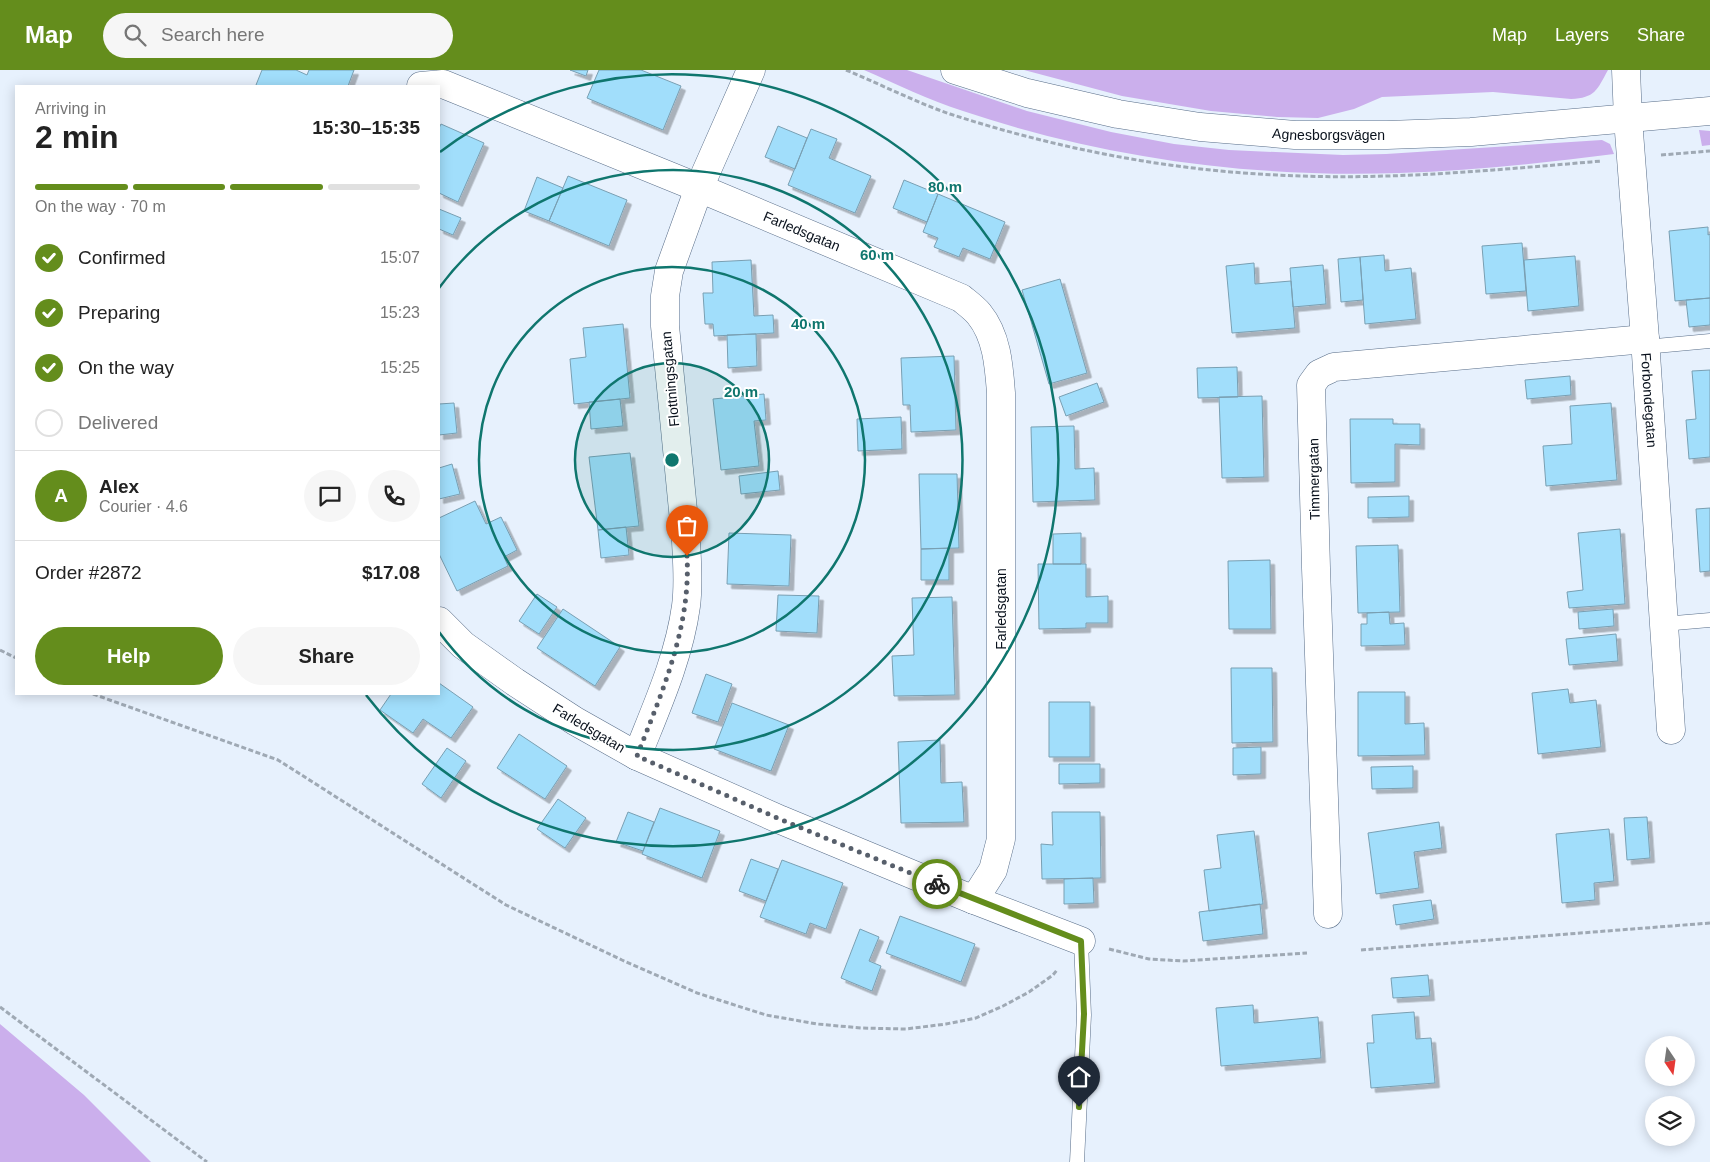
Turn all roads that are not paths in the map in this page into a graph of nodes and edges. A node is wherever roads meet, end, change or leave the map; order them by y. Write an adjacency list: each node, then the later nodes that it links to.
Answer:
1 (751, 70): 7 (street, Flottningsgatan)
2 (955, 70): 6 (street, Agnesborgsvägen)
3 (1626, 70): 6 (street, Forbondegatan)
4 (432, 85): 7 (street, Farledsgatan)
5 (1710, 111): 6 (street, Agnesborgsvägen)
6 (1628, 119): 9 (street, Forbondegatan)
7 (699, 188): 14 (street, Flottningsgatan); 15 (street, Farledsgatan)
8 (1710, 341): 9 (lane)
9 (1645, 343): 12 (street, Forbondegatan); 16 (street, Timmergatan)
10 (1710, 620): 12 (lane)
11 (440, 622): 14 (street, Farledsgatan)
12 (1664, 624): 13 (street, Forbondegatan)
13 (1670, 730)
14 (637, 756): 15 (street, Farledsgatan)
15 (974, 900): 17 (street)
16 (1328, 914)
17 (1081, 941): 18 (lane)
18 (1077, 1162)

